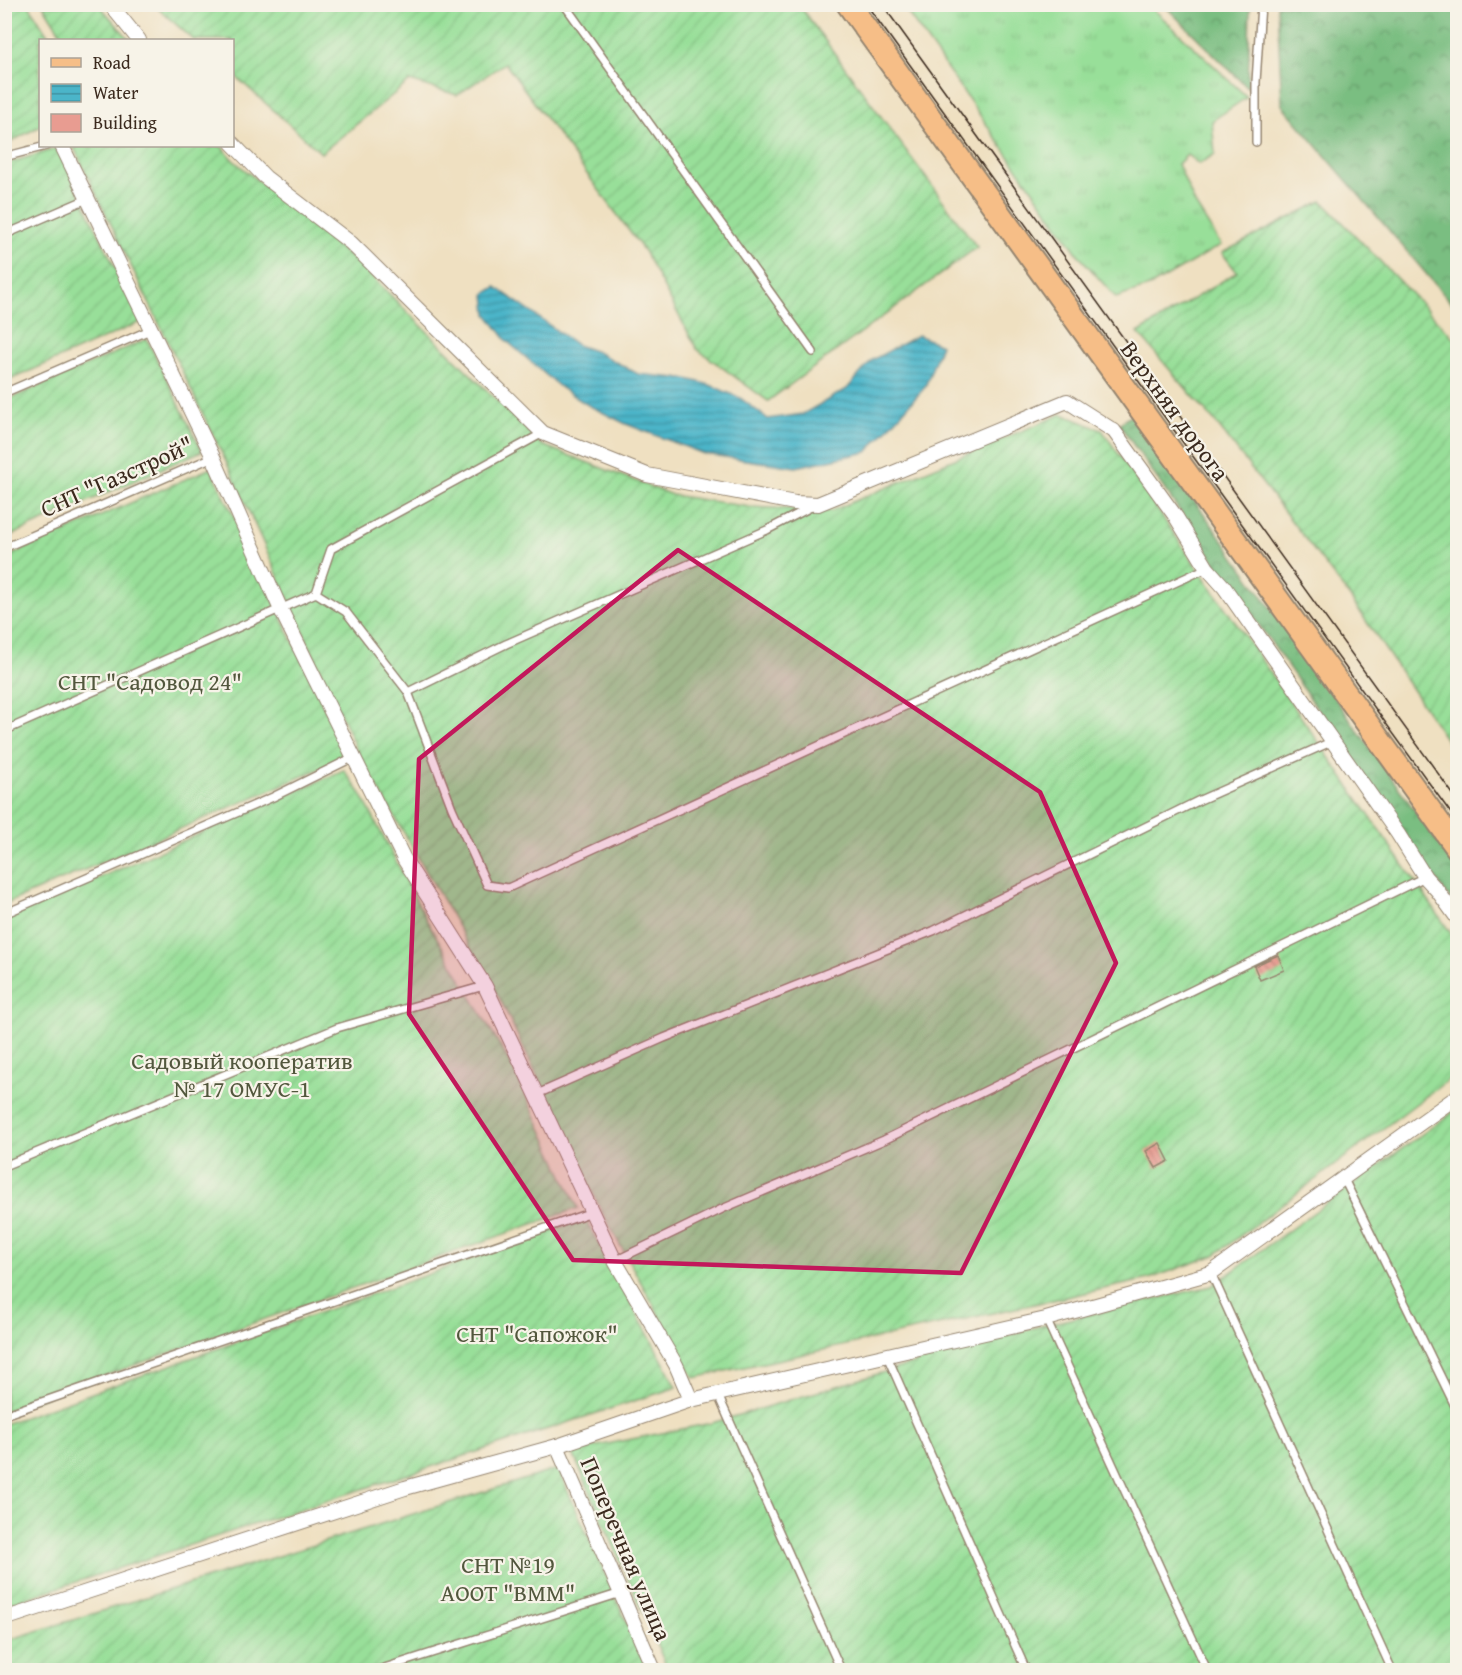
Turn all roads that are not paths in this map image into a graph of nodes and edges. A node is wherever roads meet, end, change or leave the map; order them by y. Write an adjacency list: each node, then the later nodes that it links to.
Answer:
1 (110, 4): 5 (street)
2 (564, 4): 14 (lane)
3 (848, 4): 27 (main road, Верхняя дорога)
4 (1262, 4): 6 (lane)
5 (138, 39)
6 (1256, 142)
7 (234, 145): 16 (street)
8 (41, 147): 10 (lane)
9 (62, 147): 11 (street)
10 (4, 157)
11 (87, 200): 12 (lane); 13 (street)
12 (4, 235)
13 (150, 330): 15 (lane); 17 (street)
14 (813, 352)
15 (4, 393)
16 (543, 433): 18 (street); 21 (lane)
17 (213, 457): 19 (lane, СНТ "Газстрой"); 22 (street)
18 (818, 504): 20 (street); 23 (lane)
19 (4, 548)
20 (1207, 568): 23 (lane); 25 (street)
21 (316, 593): 22 (lane); 23 (lane)
22 (281, 610): 24 (lane); 26 (street)
23 (408, 692)
24 (4, 731)
25 (1333, 741): 28 (street); 32 (lane)
26 (354, 757): 29 (lane); 31 (street)
27 (1458, 849)
28 (1425, 877): 30 (street); 37 (lane)
29 (4, 914)
30 (1458, 919)
31 (485, 986): 32 (street); 34 (lane)
32 (535, 1095): 36 (street)
33 (1457, 1096): 35 (street)
34 (4, 1167)
35 (1343, 1178): 38 (street); 43 (lane)
36 (592, 1212): 37 (street); 44 (lane)
37 (615, 1261): 42 (street)
38 (1211, 1273): 39 (street); 53 (lane)
39 (1046, 1319): 40 (street); 52 (lane)
40 (887, 1356): 41 (street); 51 (lane)
41 (718, 1395): 42 (street); 50 (lane)
42 (692, 1400): 45 (street)
43 (1458, 1412)
44 (4, 1415)
45 (557, 1446): 46 (street, Поперечная улица); 47 (street)
46 (621, 1593): 48 (lane); 49 (street, Поперечная улица)
47 (4, 1619)
48 (378, 1671)
49 (654, 1671)
50 (841, 1671)
51 (1026, 1671)
52 (1207, 1671)
53 (1392, 1671)

